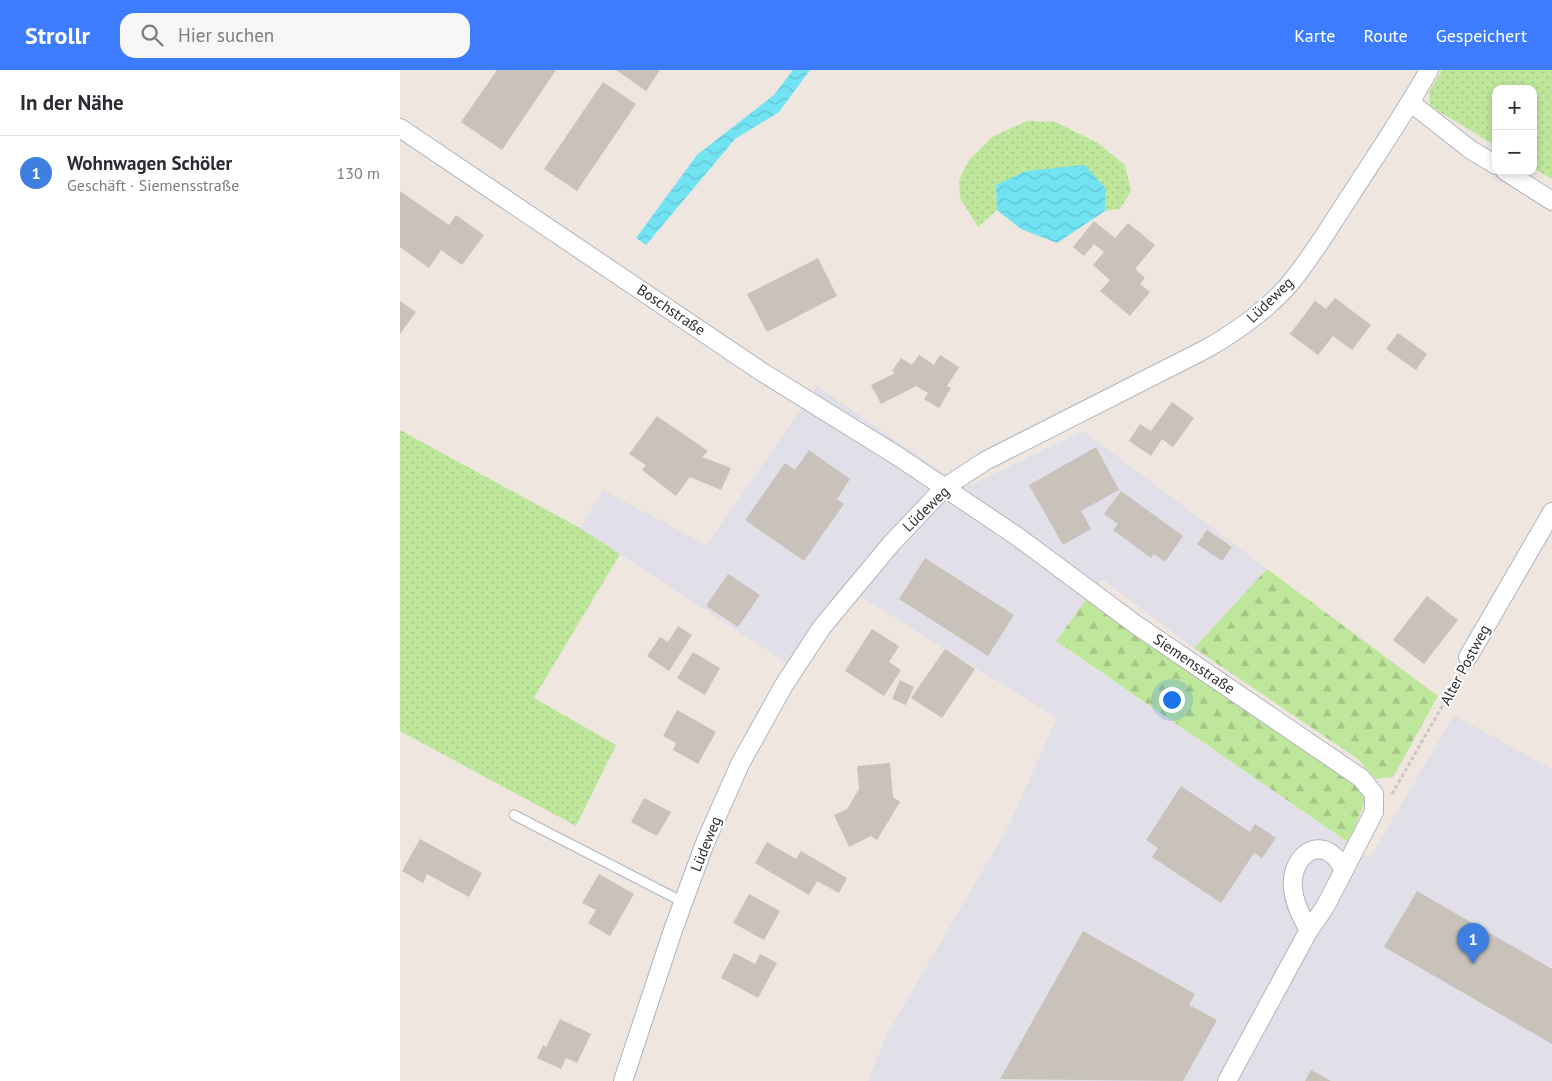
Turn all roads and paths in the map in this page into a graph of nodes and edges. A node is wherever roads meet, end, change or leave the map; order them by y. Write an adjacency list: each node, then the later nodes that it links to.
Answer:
1 (1429, 70): 2 (street, Lüdeweg)
2 (1411, 103): 4 (street); 7 (street, Lüdeweg)
3 (400, 128): 7 (street, Boschstraße)
4 (1492, 163)
5 (1512, 175): 6 (street)
6 (1552, 201)
7 (944, 488): 10 (street, Siemensstraße); 13 (street, Lüdeweg)
8 (1552, 512): 9 (street, Alter Postweg)
9 (1468, 657): 10 (path, Alter Postweg)
10 (1374, 812): 12 (street)
11 (514, 815): 13 (lane)
12 (1344, 870): 14 (street); 14 (street)
13 (683, 902): 15 (street, Lüdeweg)
14 (1309, 930): 16 (street)
15 (624, 1081)
16 (1227, 1081)

